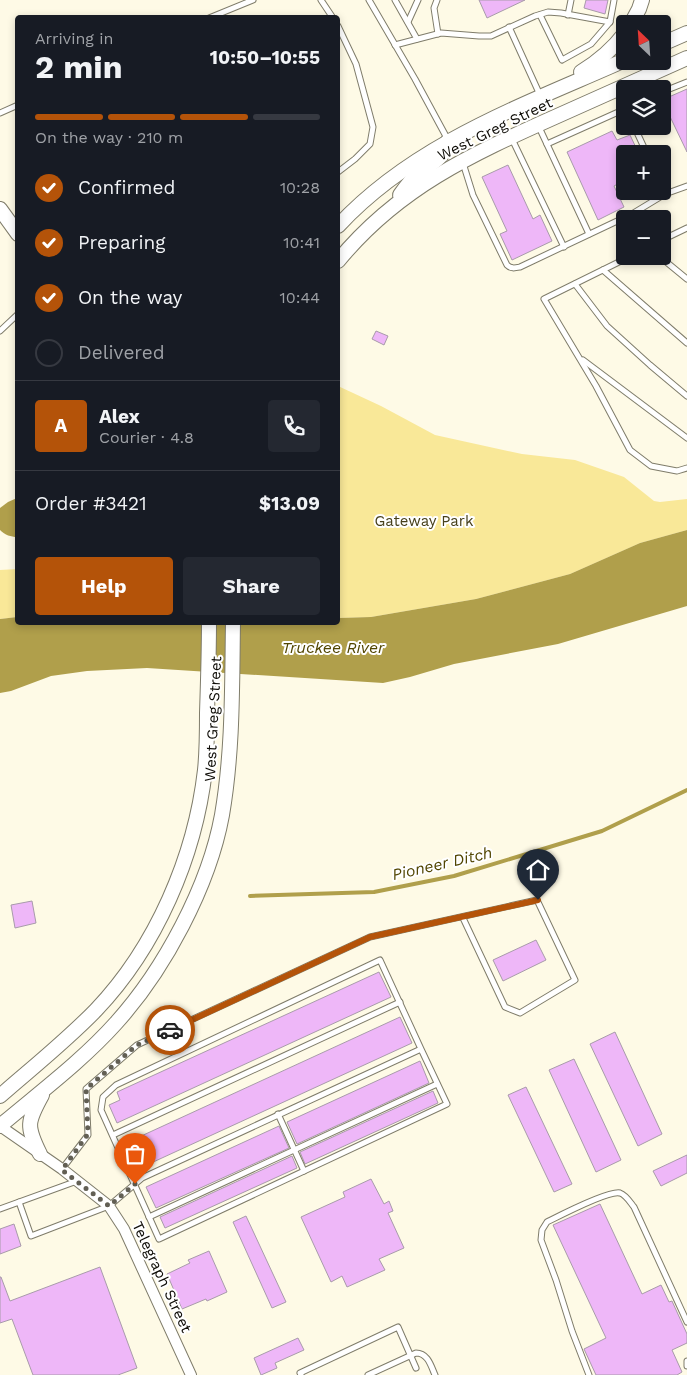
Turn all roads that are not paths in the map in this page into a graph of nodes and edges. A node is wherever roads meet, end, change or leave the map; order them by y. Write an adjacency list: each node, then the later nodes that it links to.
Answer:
1 (253, 0): 10 (lane)
2 (321, 0): 11 (lane)
3 (369, 0): 23 (lane)
4 (395, 0): 15 (lane)
5 (418, 0): 15 (lane)
6 (437, 0): 20 (lane)
7 (572, 0): 13 (lane)
8 (614, 0): 16 (lane)
9 (642, 0): 14 (main road)
10 (216, 15)
11 (331, 15)
12 (540, 15): 13 (lane); 16 (lane); 17 (lane)
13 (568, 15): 16 (lane)
14 (636, 15)
15 (408, 22): 21 (lane)
16 (610, 22)
17 (510, 28): 20 (lane); 29 (lane)
18 (340, 30): 38 (lane)
19 (687, 33): 22 (main road)
20 (438, 34): 21 (lane)
21 (417, 39): 23 (lane)
22 (671, 40)
23 (395, 45): 35 (lane)
24 (616, 45): 29 (main road)
25 (687, 58): 33 (main road, West Greg Street)
26 (616, 64): 29 (main road, West Greg Street)
27 (687, 82): 28 (lane)
28 (671, 88)
29 (541, 98): 35 (main road, West Greg Street)
30 (15, 106): 31 (lane)
31 (0, 113)
32 (616, 113): 36 (lane)
33 (538, 124): 34 (main road, West Greg Street); 36 (lane)
34 (511, 137): 37 (main road, West Greg Street); 49 (lane)
35 (448, 141): 43 (main road); 44 (main road, West Greg Street)
36 (547, 144): 47 (lane)
37 (463, 160): 43 (main road, West Greg Street); 49 (lane)
38 (340, 170)
39 (687, 186): 40 (lane)
40 (671, 192)
41 (655, 200): 47 (lane)
42 (0, 209): 45 (main road)
43 (384, 214): 50 (main road, West Greg Street)
44 (340, 224)
45 (15, 230)
46 (686, 230): 48 (lane)
47 (589, 234): 49 (lane)
48 (671, 236)
49 (564, 246)
50 (340, 259)
51 (616, 264): 53 (lane)
52 (670, 265): 54 (lane)
53 (603, 270): 55 (lane); 58 (lane)
54 (687, 279)
55 (575, 284): 59 (lane); 60 (lane)
56 (15, 317): 57 (lane)
57 (0, 331)
58 (687, 343)
59 (580, 358): 61 (lane); 62 (lane)
60 (687, 396)
61 (687, 438)
62 (687, 468)
63 (209, 625): 70 (main road, West Greg Street)
64 (233, 625): 69 (main road, West Greg Street)
65 (463, 918): 65 (lane); 76 (lane)
66 (400, 1002): 67 (lane); 73 (lane); 73 (lane)
67 (421, 1049): 68 (lane); 71 (lane)
68 (437, 1084): 74 (lane); 77 (lane)
69 (48, 1086): 72 (main road, West Greg Street); 75 (main road)
70 (0, 1096)
71 (278, 1114): 74 (lane); 79 (lane)
72 (0, 1126): 75 (street, Telegraph Street)
73 (113, 1135): 79 (lane)
74 (294, 1150): 77 (lane); 83 (lane)
75 (40, 1154): 76 (street, Telegraph Street)
76 (62, 1170): 78 (street, Telegraph Street)
77 (304, 1171): 83 (lane)
78 (77, 1181): 80 (lane); 81 (street, Telegraph Street)
79 (135, 1184): 81 (lane); 83 (lane)
80 (18, 1202): 81 (lane); 82 (lane)
81 (109, 1206): 89 (street, Telegraph Street)
82 (0, 1209)
83 (149, 1217)
84 (687, 1322): 93 (lane)
85 (411, 1356): 88 (lane); 90 (lane); 91 (lane); 92 (lane)
86 (687, 1361): 87 (lane)
87 (687, 1366)
88 (416, 1368)
89 (191, 1375)
90 (301, 1375)
91 (368, 1375)
92 (435, 1375)
93 (589, 1375)

